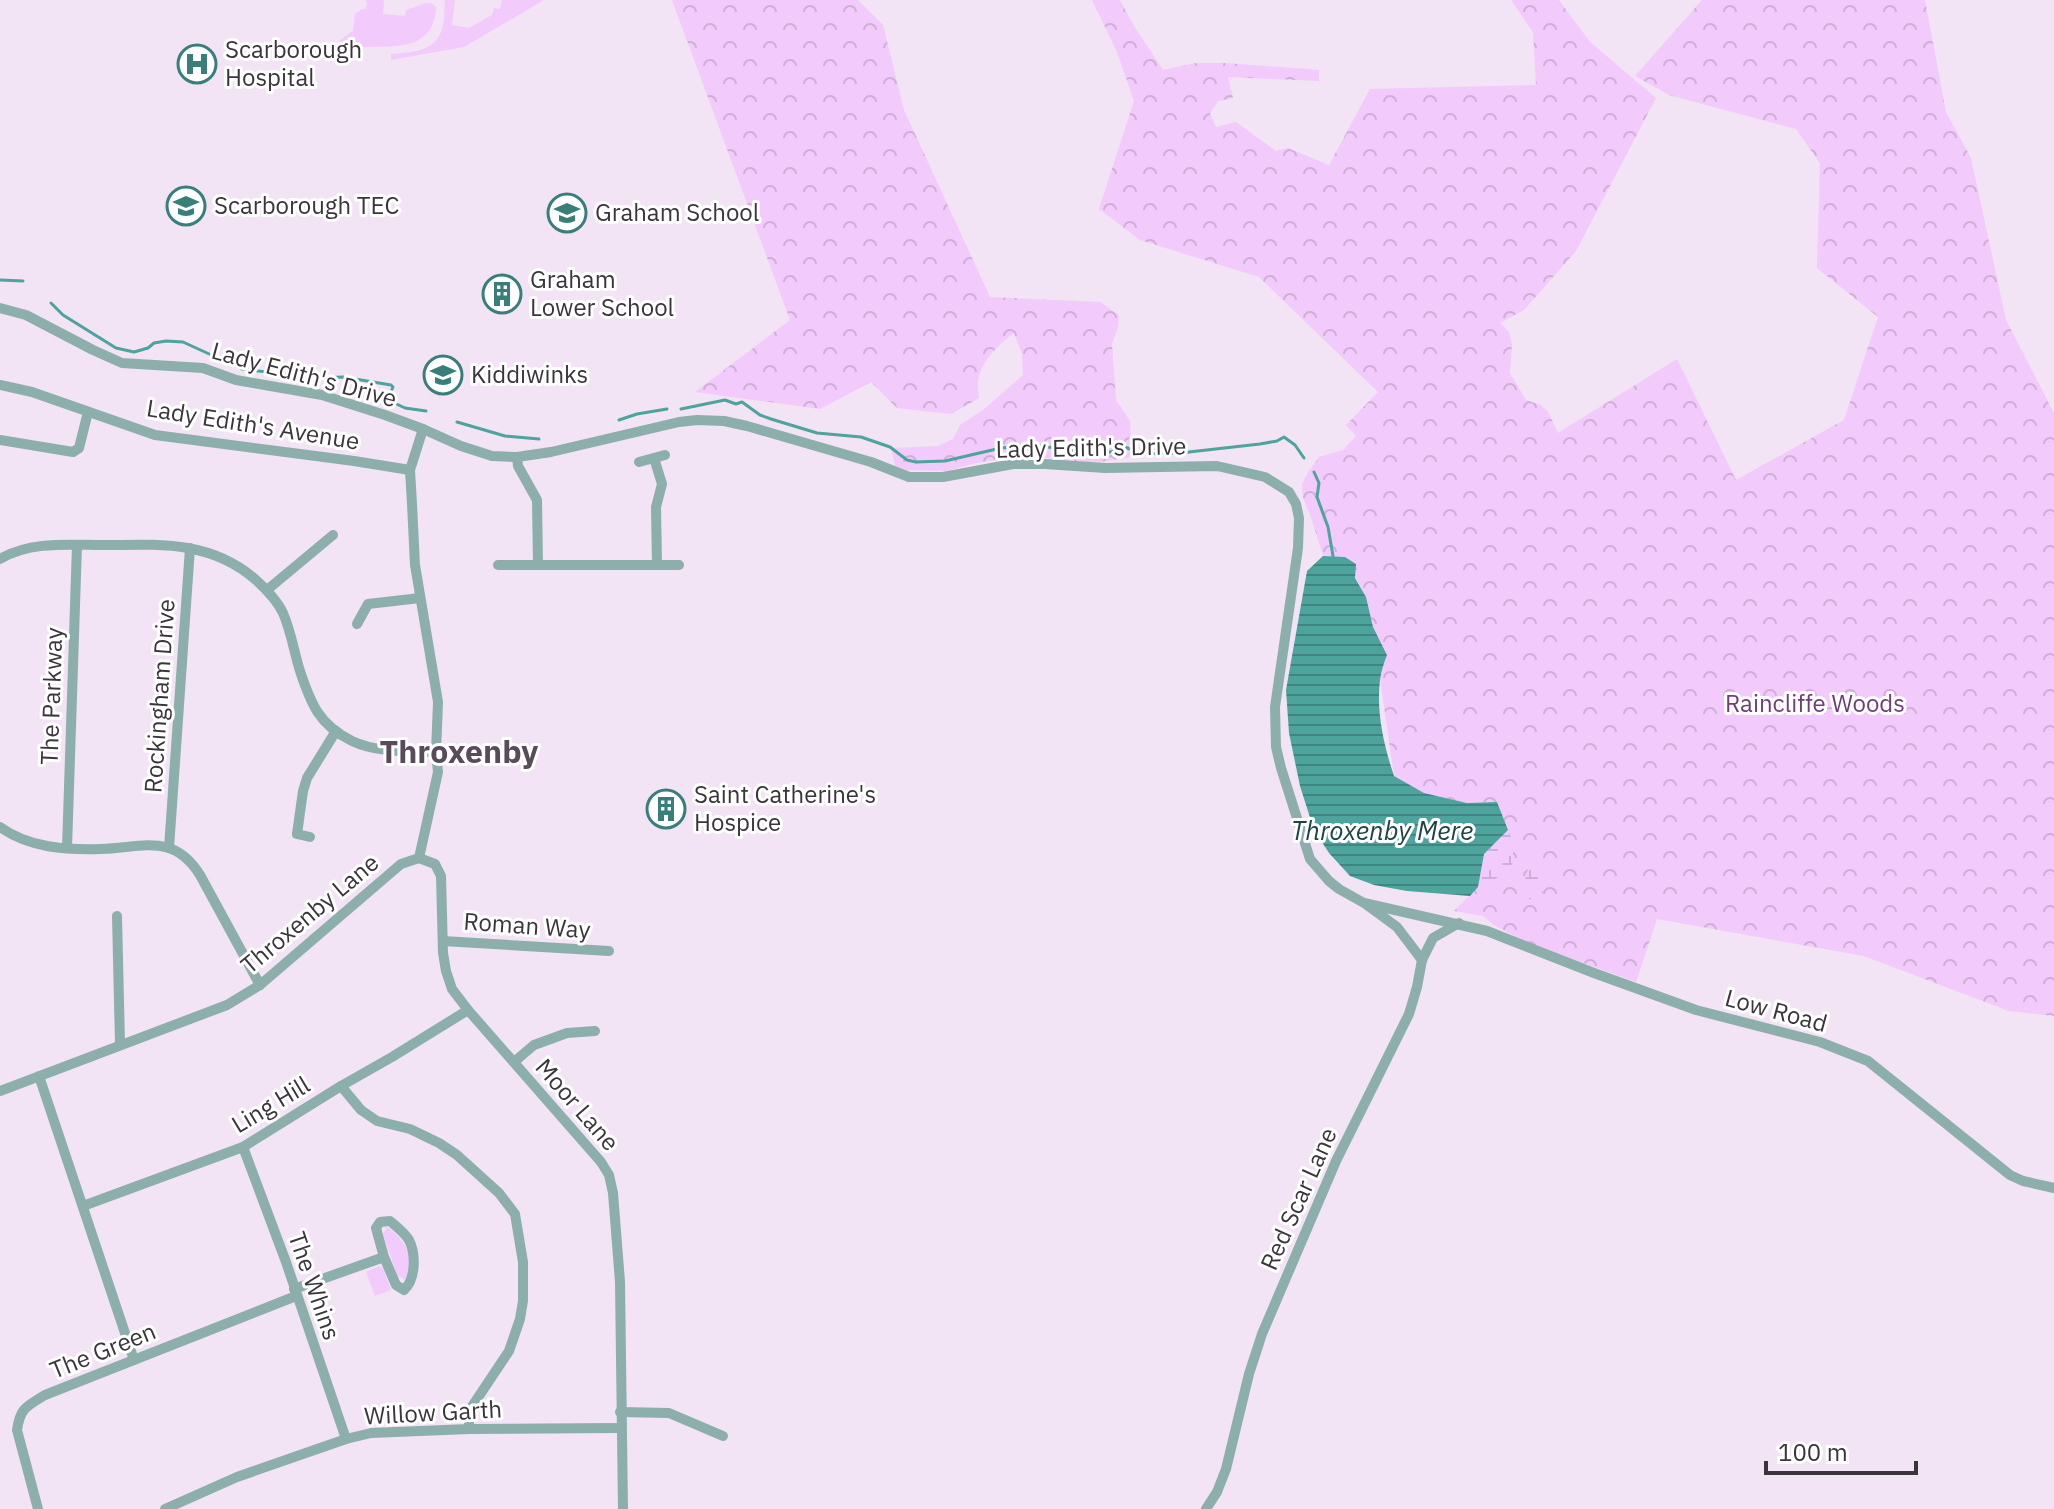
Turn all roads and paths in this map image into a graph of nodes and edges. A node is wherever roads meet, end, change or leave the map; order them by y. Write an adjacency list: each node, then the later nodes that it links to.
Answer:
1 (0, 308): 4 (street, Lady Edith's Drive)
2 (0, 385): 3 (street, Lady Edith's Avenue)
3 (88, 412): 5 (street); 8 (street, Lady Edith's Avenue)
4 (423, 429): 6 (street, Lady Edith's Drive); 8 (street)
5 (0, 440)
6 (517, 457): 14 (street); 27 (street, Lady Edith's Drive)
7 (639, 462): 15 (street)
8 (410, 470): 18 (street)
9 (333, 535): 17 (street)
10 (77, 545): 11 (street); 12 (street); 24 (street, The Parkway)
11 (190, 548): 17 (street); 25 (street, Rockingham Drive)
12 (0, 559)
13 (498, 565): 14 (street)
14 (538, 565): 15 (street)
15 (657, 565): 16 (street)
16 (679, 565)
17 (267, 590): 20 (street)
18 (420, 598): 19 (street); 21 (street)
19 (357, 624)
20 (336, 731): 21 (street); 23 (street)
21 (436, 752): 26 (street)
22 (0, 827): 24 (street)
23 (310, 837)
24 (67, 848): 25 (street)
25 (169, 848): 33 (street)
26 (419, 858): 30 (street, Moor Lane); 33 (street, Throxenby Lane)
27 (1364, 903): 29 (street, Lady Edith's Drive); 32 (street)
28 (117, 916): 36 (street)
29 (1459, 923): 32 (street, Red Scar Lane); 42 (street, Low Road)
30 (443, 941): 31 (street, Roman Way); 34 (street, Moor Lane)
31 (611, 950)
32 (1422, 960): 55 (street, Red Scar Lane)
33 (260, 985): 36 (street, Throxenby Lane)
34 (468, 1010): 37 (street, Moor Lane); 39 (street, Ling Hill)
35 (596, 1031): 37 (street)
36 (120, 1044): 38 (street, Throxenby Lane)
37 (514, 1062): 47 (street, Moor Lane)
38 (39, 1076): 40 (street, Throxenby Lane); 43 (street)
39 (341, 1086): 41 (street, Ling Hill); 49 (street)
40 (0, 1091)
41 (243, 1147): 43 (street, Ling Hill); 45 (street, The Whins)
42 (2054, 1188)
43 (83, 1206): 46 (street)
44 (384, 1257): 44 (street); 45 (street, The Green)
45 (295, 1292): 46 (street, The Green); 51 (street, The Whins)
46 (134, 1360): 52 (street, The Green)
47 (620, 1412): 48 (street, Moor Lane); 50 (street)
48 (620, 1428): 49 (street, Willow Garth); 54 (street, Moor Lane)
49 (469, 1429): 51 (street, Willow Garth)
50 (723, 1436)
51 (346, 1439): 53 (street, Willow Garth)
52 (38, 1509)
53 (165, 1509)
54 (623, 1509)
55 (1206, 1509)

